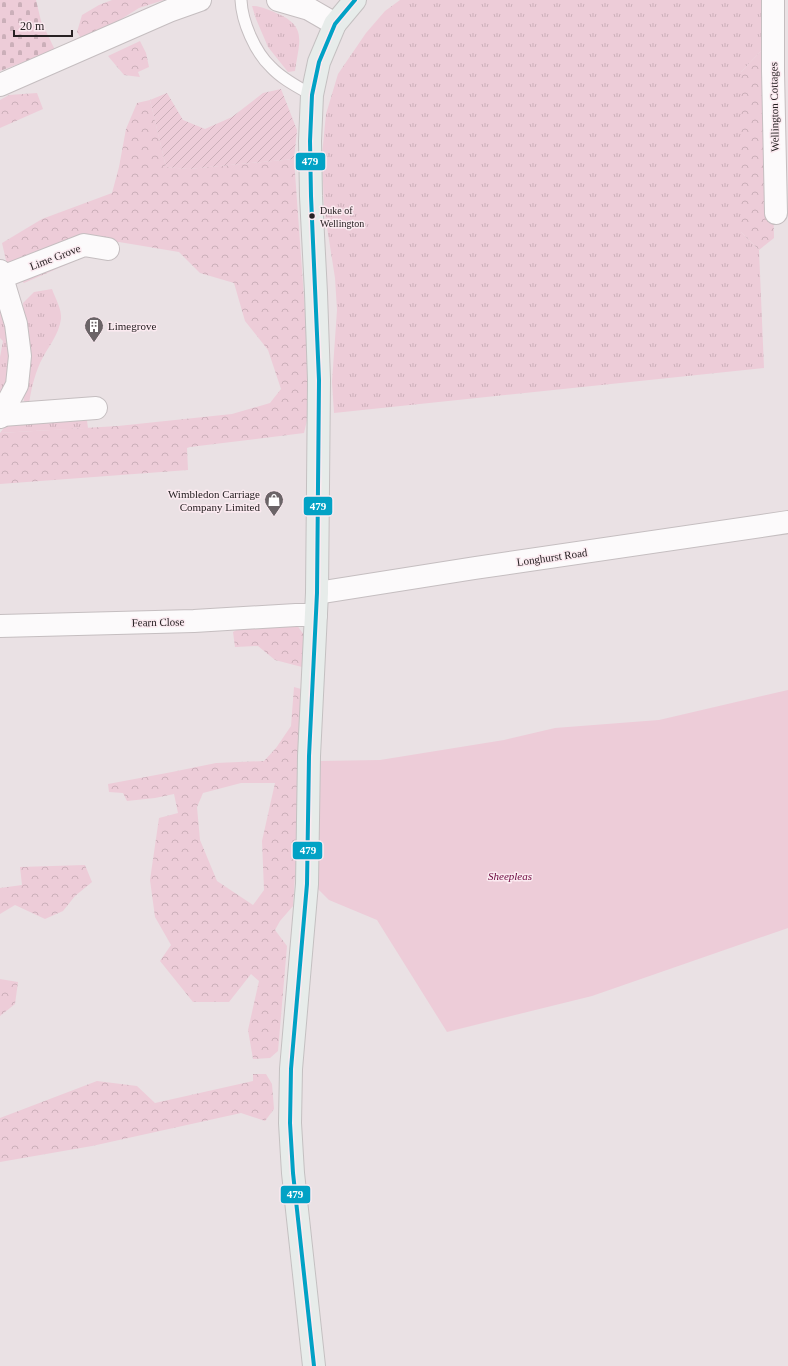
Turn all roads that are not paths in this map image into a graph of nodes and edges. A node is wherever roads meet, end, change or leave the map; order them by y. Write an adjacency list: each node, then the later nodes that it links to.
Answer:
1 (200, 0): 7 (street)
2 (241, 0): 8 (lane)
3 (355, 0): 6 (main road)
4 (774, 0): 9 (street, Wellington Cottages)
5 (288, 1): 6 (street)
6 (335, 24): 8 (main road)
7 (0, 86)
8 (312, 95): 15 (main road)
9 (776, 213)
10 (108, 249): 11 (street, Lime Grove)
11 (1, 274): 13 (street)
12 (96, 408): 13 (street)
13 (1, 416)
14 (788, 522): 15 (street, Longhurst Road)
15 (317, 593): 16 (main road)
16 (316, 615): 17 (street, Fearn Close); 18 (main road)
17 (0, 626)
18 (314, 1366)

